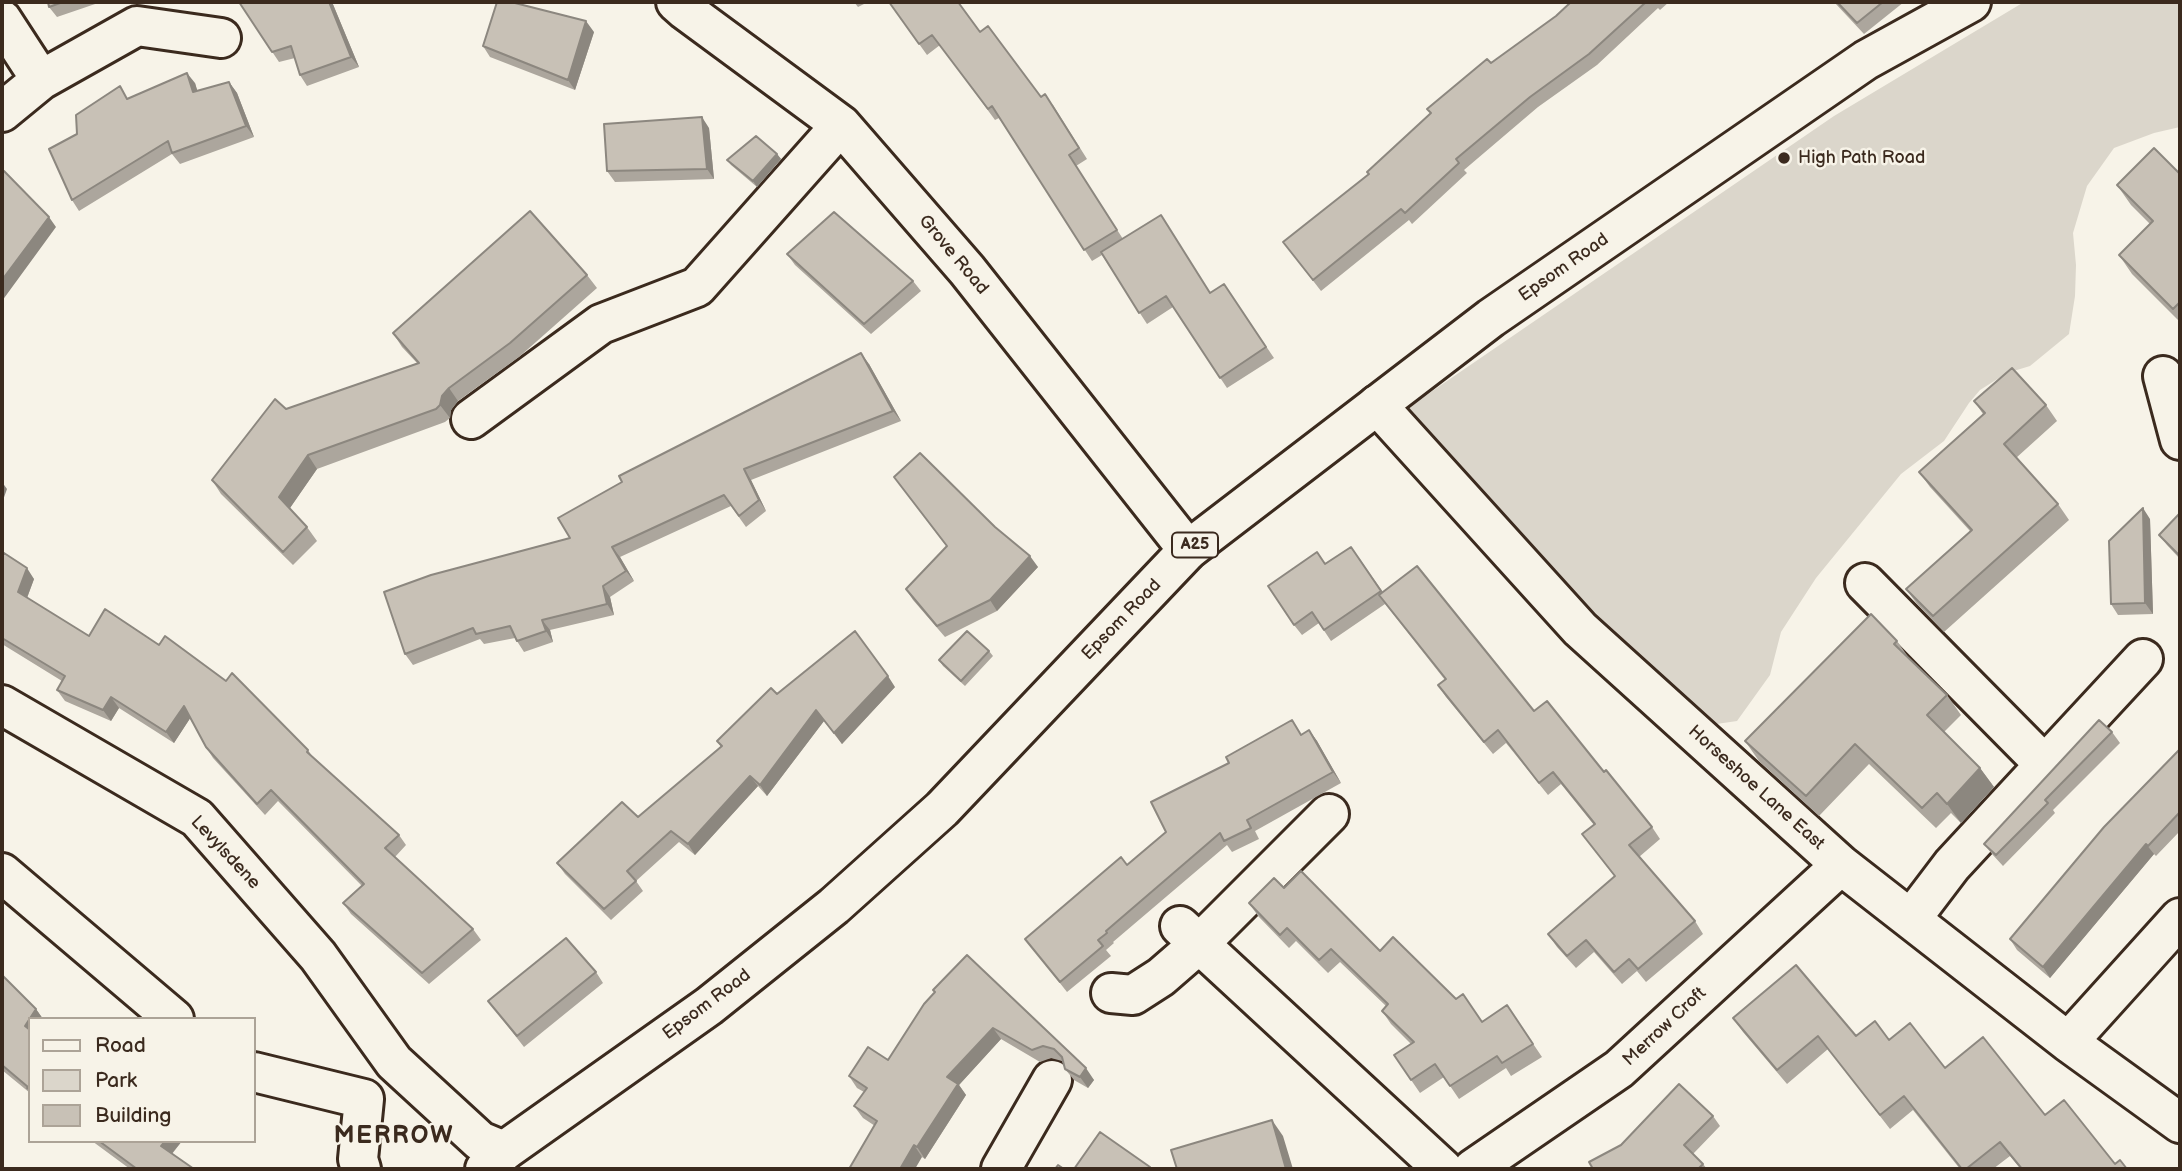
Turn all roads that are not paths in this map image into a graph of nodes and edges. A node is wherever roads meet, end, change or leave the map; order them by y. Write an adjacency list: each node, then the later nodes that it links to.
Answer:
1 (676, 2): 7 (street, Grove Road)
2 (1971, 2): 9 (street, Epsom Road / A25)
3 (2, 20): 5 (street)
4 (221, 38): 5 (street)
5 (41, 80): 6 (street)
6 (2, 112)
7 (841, 125): 10 (street); 12 (street, Grove Road)
8 (2163, 376): 11 (street)
9 (1377, 405): 12 (street, Epsom Road / A25); 18 (street, Horseshoe Lane East)
10 (471, 419)
11 (2180, 440)
12 (1188, 551): 31 (street, Epsom Road / A25)
13 (1865, 583): 16 (street)
14 (2143, 659): 16 (street)
15 (2, 705): 26 (street, Levylsdene)
16 (2044, 764): 21 (street)
17 (1329, 814): 22 (street)
18 (1841, 865): 21 (street, Horseshoe Lane East); 35 (street, Merrow Croft)
19 (2, 873): 24 (street)
20 (2180, 918): 25 (street)
21 (1911, 919): 25 (street, Horseshoe Lane East)
22 (1189, 935): 23 (street); 34 (street)
23 (1111, 993)
24 (172, 1017)
25 (2068, 1042): 30 (street, Horseshoe Lane East)
26 (394, 1062): 29 (street); 31 (street, Levylsdene)
27 (256, 1072): 29 (street)
28 (1052, 1080): 33 (street)
29 (364, 1099): 32 (street)
30 (2180, 1123)
31 (494, 1160)
32 (361, 1169)
33 (1001, 1169)
34 (1443, 1169)
35 (1473, 1169)

